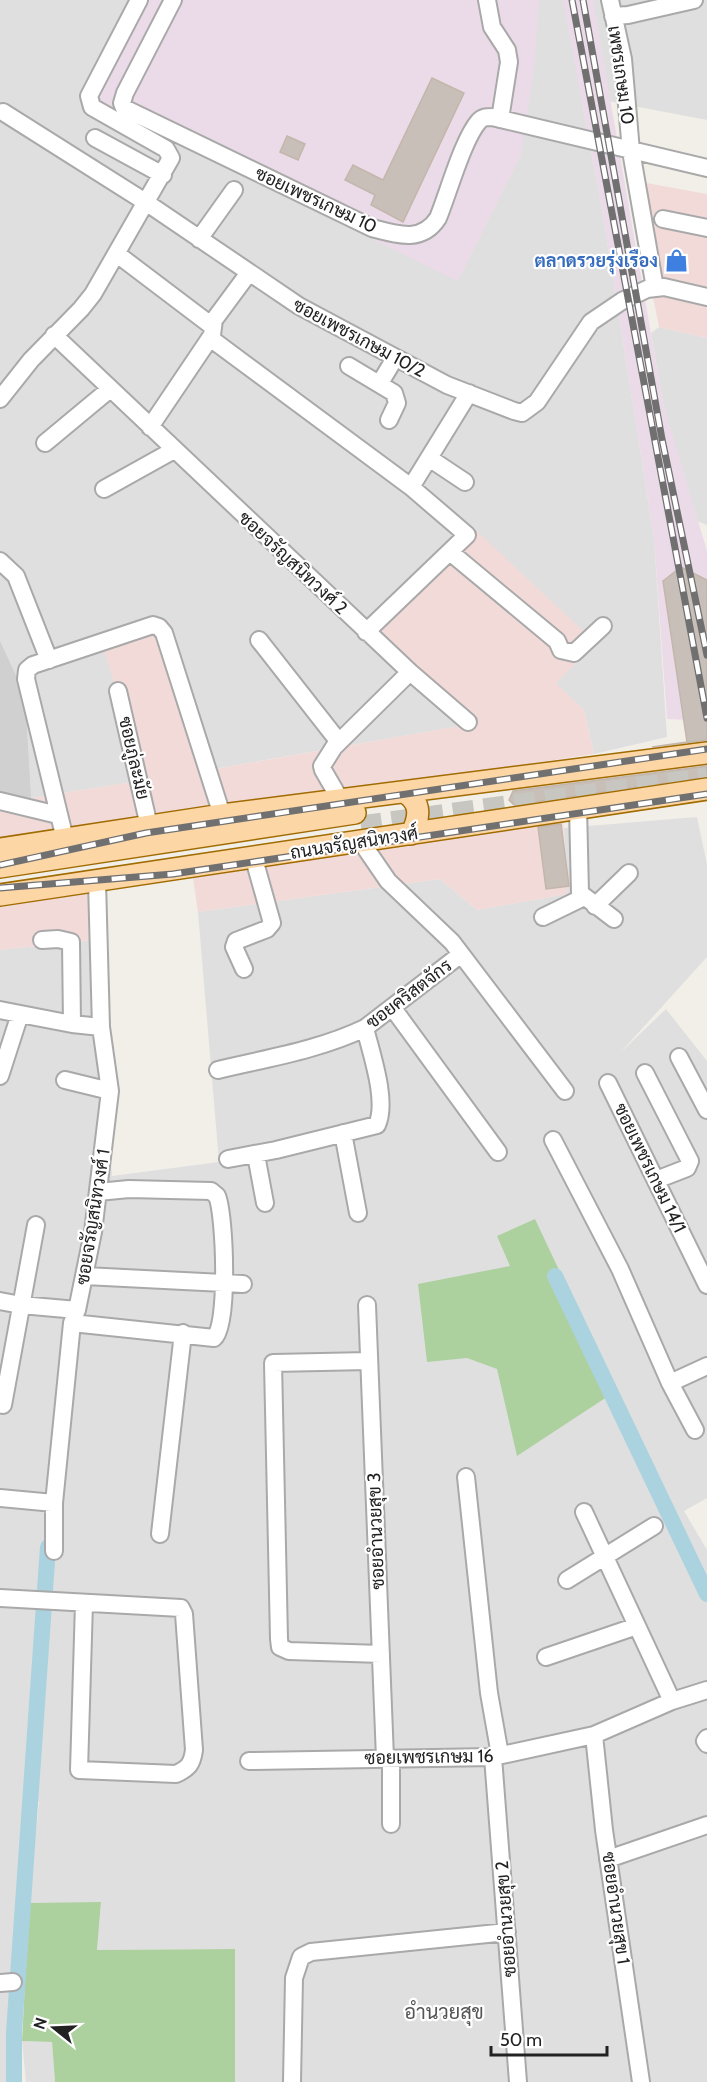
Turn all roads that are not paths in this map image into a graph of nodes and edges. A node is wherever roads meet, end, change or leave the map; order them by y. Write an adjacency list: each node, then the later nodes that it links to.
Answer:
1 (139, 0): 11 (street)
2 (173, 0): 7 (street, ซอยเพชรเกษม 10)
3 (487, 0): 7 (street)
4 (694, 0): 5 (street)
5 (611, 8): 9 (street, เพชรเกษม 10)
6 (3, 112): 13 (street, ซอยเพชรเกษม 10/2)
7 (500, 119): 9 (street)
8 (95, 138): 11 (street)
9 (631, 151): 10 (street); 19 (street, เพชรเกษม 10)
10 (707, 168)
11 (163, 175): 13 (street)
12 (234, 190): 16 (street)
13 (147, 203): 16 (street, ซอยเพชรเกษม 10/2); 17 (street)
14 (663, 219): 15 (street)
15 (707, 228)
16 (199, 239): 18 (street, ซอยเพชรเกษม 10/2)
17 (117, 254): 21 (street); 22 (street)
18 (248, 274): 21 (street); 23 (street, ซอยเพชรเกษม 10/2)
19 (655, 288): 20 (street, ซอยเพชรเกษม 10/2); 28 (street, ซอยเพชรเกษม 10/2)
20 (707, 297)
21 (211, 332): 30 (street); 35 (street)
22 (54, 335): 26 (street, ซอยจรัญสนิทวงศ์ 2); 27 (street)
23 (395, 358): 25 (street); 28 (street, ซอยเพชรเกษม 10/2)
24 (349, 366): 25 (street)
25 (380, 383): 29 (street)
26 (110, 389): 30 (street, ซอยจรัญสนิทวงศ์ 2); 31 (street)
27 (3, 390)
28 (469, 393): 33 (street)
29 (389, 420)
30 (150, 427): 32 (street, ซอยจรัญสนิทวงศ์ 2)
31 (45, 444)
32 (174, 450): 36 (street); 40 (street, ซอยจรัญสนิทวงศ์ 2)
33 (429, 458): 34 (street); 35 (street)
34 (465, 482)
35 (411, 487): 37 (street)
36 (104, 489)
37 (450, 552): 39 (street); 40 (street)
38 (0, 561): 42 (street)
39 (603, 626)
40 (366, 632): 43 (street, ซอยจรัญสนิทวงศ์ 2)
41 (258, 640): 46 (street)
42 (49, 660): 53 (street); 54 (street)
43 (410, 672): 45 (street, ซอยจรัญสนิทวงศ์ 2); 46 (street)
44 (118, 691): 55 (street, ซอยภู่ละมัย)
45 (468, 722)
46 (339, 742): 51 (street)
47 (707, 753): 49 (main road)
48 (707, 789): 52 (main road, ถนนจรัญสนิทวงศ์)
49 (404, 792): 51 (main road); 57 (main road)
50 (0, 801): 53 (street)
51 (341, 801): 54 (main road)
52 (578, 807): 57 (main road, ถนนจรัญสนิทวงศ์); 66 (street)
53 (58, 815): 58 (street)
54 (222, 815): 55 (main road)
55 (149, 826): 58 (main road)
56 (362, 827): 57 (main road, ถนนจรัญสนิทวงศ์); 60 (main road, ถนนจรัญสนิทวงศ์); 61 (main road, ถนนจรัญสนิทวงศ์); 63 (main road, ถนนจรัญสนิทวงศ์); 70 (street, ซอยคริสตจักร)
57 (411, 834)
58 (65, 839): 59 (main road)
59 (0, 849)
60 (254, 859): 64 (main road, ถนนจรัญสนิทวงศ์); 71 (street)
61 (0, 867)
62 (629, 873): 66 (street)
63 (0, 880)
64 (97, 882): 65 (main road, ถนนจรัญสนิทวงศ์); 76 (street, ซอยจรัญสนิทวงศ์ 1)
65 (0, 895)
66 (590, 902): 67 (street); 68 (street)
67 (543, 917)
68 (614, 919)
69 (42, 940): 75 (street)
70 (460, 955): 72 (street, ซอยคริสตจักร); 85 (street, ซอยคริสตจักร)
71 (244, 969)
72 (392, 1007): 77 (street, ซอยคริสตจักร); 89 (street)
73 (0, 1010): 74 (street)
74 (20, 1014): 75 (street); 81 (street)
75 (72, 1024): 76 (street)
76 (101, 1027): 84 (street, ซอยจรัญสนิทวงศ์ 1)
77 (365, 1028): 79 (street, ซอยคริสตจักร); 87 (street)
78 (679, 1057): 86 (street)
79 (218, 1070)
80 (645, 1073): 92 (street)
81 (0, 1076)
82 (64, 1080): 84 (street)
83 (608, 1083): 92 (street, ซอยเพชรเกษม 14/1)
84 (110, 1091): 93 (street, ซอยจรัญสนิทวงศ์ 1)
85 (565, 1091)
86 (707, 1110)
87 (343, 1133): 90 (street); 95 (street)
88 (553, 1140): 108 (street)
89 (498, 1152)
90 (256, 1155): 91 (street); 94 (street)
91 (228, 1159)
92 (656, 1180): 100 (street, ซอยเพชรเกษม 14/1)
93 (98, 1192): 97 (street, ซอยจรัญสนิทวงศ์ 1); 98 (street)
94 (265, 1203)
95 (358, 1213)
96 (36, 1225): 102 (street)
97 (85, 1276): 98 (street); 104 (street, ซอยจรัญสนิทวงศ์ 1)
98 (224, 1283): 99 (street); 105 (street)
99 (243, 1284)
100 (707, 1285)
101 (0, 1300): 102 (street)
102 (21, 1305): 104 (street); 109 (street)
103 (367, 1305): 106 (street, ซอยอำนวยสุข 3)
104 (74, 1317): 105 (street); 113 (street, ซอยจรัญสนิทวงศ์ 1)
105 (183, 1334): 116 (street)
106 (369, 1361): 123 (street, ซอยอำนวยสุข 3); 123 (street)
107 (707, 1366): 108 (street)
108 (670, 1383): 110 (street)
109 (3, 1405)
110 (695, 1430)
111 (466, 1478): 130 (street, ซอยอำนวยสุข 2)
112 (0, 1498): 113 (street)
113 (54, 1503): 117 (street, ซอยจรัญสนิทวงศ์ 1)
114 (584, 1512): 118 (street)
115 (654, 1526): 118 (street)
116 (160, 1534)
117 (54, 1551)
118 (605, 1557): 119 (street); 122 (street)
119 (567, 1580)
120 (0, 1598): 121 (street)
121 (84, 1603): 121 (street)
122 (637, 1626): 124 (street); 126 (street)
123 (381, 1654): 131 (street, ซอยอำนวยสุข 3)
124 (546, 1657)
125 (707, 1690): 126 (street, ซอยเพชรเกษม 16)
126 (672, 1701): 127 (street, ซอยเพชรเกษม 16)
127 (594, 1735): 130 (street, ซอยเพชรเกษม 16); 135 (street, ซอยอำนวยสุข 1)
128 (707, 1738): 129 (street)
129 (707, 1744)
130 (497, 1756): 131 (street, ซอยเพชรเกษม 16); 136 (street, ซอยอำนวยสุข 2)
131 (388, 1758): 132 (street, ซอยเพชรเกษม 16); 133 (street, ซอยอำนวยสุข 3)
132 (249, 1761)
133 (391, 1824)
134 (707, 1825): 135 (street)
135 (608, 1859): 139 (street, ซอยอำนวยสุข 1)
136 (507, 1932): 137 (street); 138 (street, ซอยอำนวยสุข 2)
137 (292, 2082)
138 (518, 2082)
139 (640, 2082)

